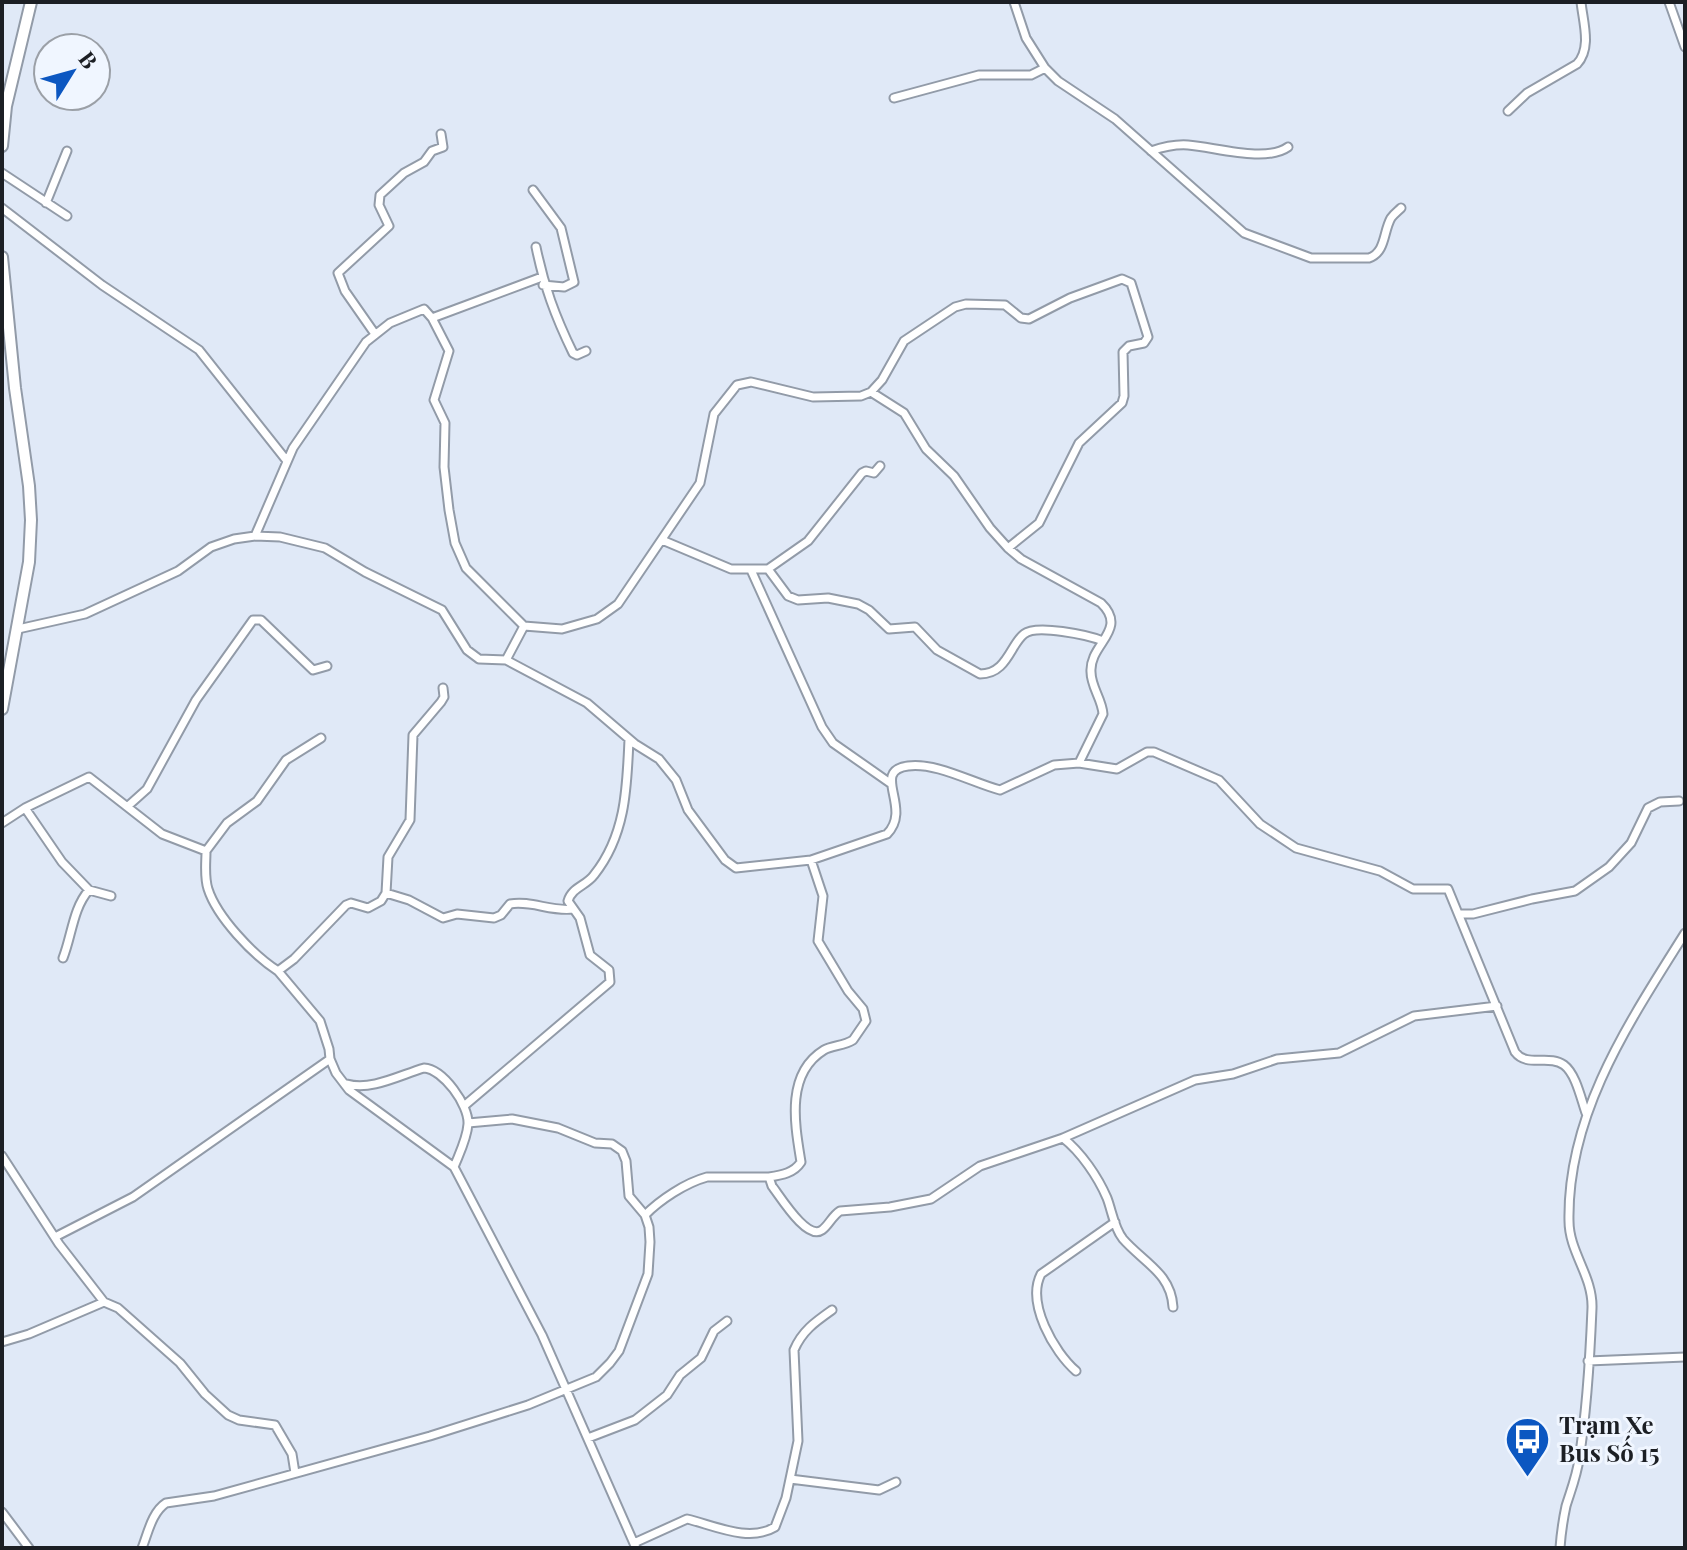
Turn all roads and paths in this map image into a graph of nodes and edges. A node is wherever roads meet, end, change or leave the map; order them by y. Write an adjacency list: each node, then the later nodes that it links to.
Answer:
1 (31, 2): 10 (street)
2 (1014, 2): 6 (street)
3 (1581, 2): 8 (street)
4 (1669, 2): 5 (street)
5 (1685, 47)
6 (1045, 68): 7 (street); 13 (street)
7 (894, 98)
8 (1508, 111)
9 (441, 134): 24 (street)
10 (2, 146)
11 (1288, 147): 13 (street)
12 (67, 151): 16 (street)
13 (1151, 151): 18 (street)
14 (2, 173): 16 (street)
15 (533, 190): 22 (street)
16 (46, 203): 19 (street)
17 (2, 208): 27 (street)
18 (1401, 208)
19 (67, 216)
20 (536, 247): 22 (street)
21 (2, 257): 35 (street)
22 (543, 281): 23 (street); 25 (street)
23 (432, 318): 24 (street); 34 (street)
24 (375, 334): 27 (street)
25 (586, 351)
26 (871, 392): 30 (street); 31 (street); 31 (street)
27 (287, 461): 29 (street)
28 (880, 466): 32 (street)
29 (255, 536): 35 (street); 37 (street)
30 (662, 540): 33 (street); 34 (street)
31 (1008, 548): 36 (street)
32 (768, 569): 33 (street); 36 (street)
33 (751, 570): 44 (street)
34 (524, 626): 37 (street)
35 (18, 629): 40 (street)
36 (1103, 641): 43 (street)
37 (506, 660): 42 (street)
38 (327, 666): 46 (street)
39 (443, 688): 52 (street)
40 (2, 709)
41 (321, 738): 49 (street)
42 (629, 739): 50 (street); 54 (street)
43 (1079, 763): 44 (street); 55 (street)
44 (890, 783): 50 (street)
45 (1679, 801): 55 (street)
46 (128, 806): 47 (street); 49 (street)
47 (25, 808): 48 (street); 51 (street)
48 (2, 823)
49 (206, 851): 58 (street)
50 (811, 860): 68 (street)
51 (89, 890): 53 (street); 57 (street)
52 (386, 893): 54 (street); 58 (street)
53 (111, 896)
54 (573, 909): 62 (street)
55 (1460, 914): 59 (street)
56 (1685, 933): 63 (street)
57 (63, 958)
58 (278, 971): 60 (street)
59 (1497, 1006): 63 (street); 65 (street)
60 (330, 1059): 61 (street); 71 (street)
61 (344, 1083): 62 (street); 67 (street)
62 (464, 1106): 64 (street)
63 (1586, 1113): 78 (street)
64 (468, 1123): 67 (street); 69 (street)
65 (1063, 1138): 68 (street); 70 (street)
66 (2, 1156): 71 (street)
67 (454, 1167): 80 (street)
68 (769, 1177): 69 (street)
69 (645, 1215): 80 (street)
70 (1115, 1222): 73 (street); 79 (street)
71 (55, 1237): 72 (street)
72 (104, 1302): 76 (street); 82 (street)
73 (1173, 1307)
74 (832, 1310): 83 (street)
75 (727, 1321): 81 (street)
76 (2, 1342)
77 (1685, 1357): 78 (street)
78 (1588, 1361): 89 (street)
79 (1076, 1371)
80 (567, 1389): 81 (street); 82 (street)
81 (588, 1438): 86 (street)
82 (295, 1473): 88 (street)
83 (790, 1479): 84 (street); 86 (street)
84 (896, 1482)
85 (2, 1512): 87 (street)
86 (635, 1546)
87 (29, 1548)
88 (142, 1548)
89 (1560, 1548)

